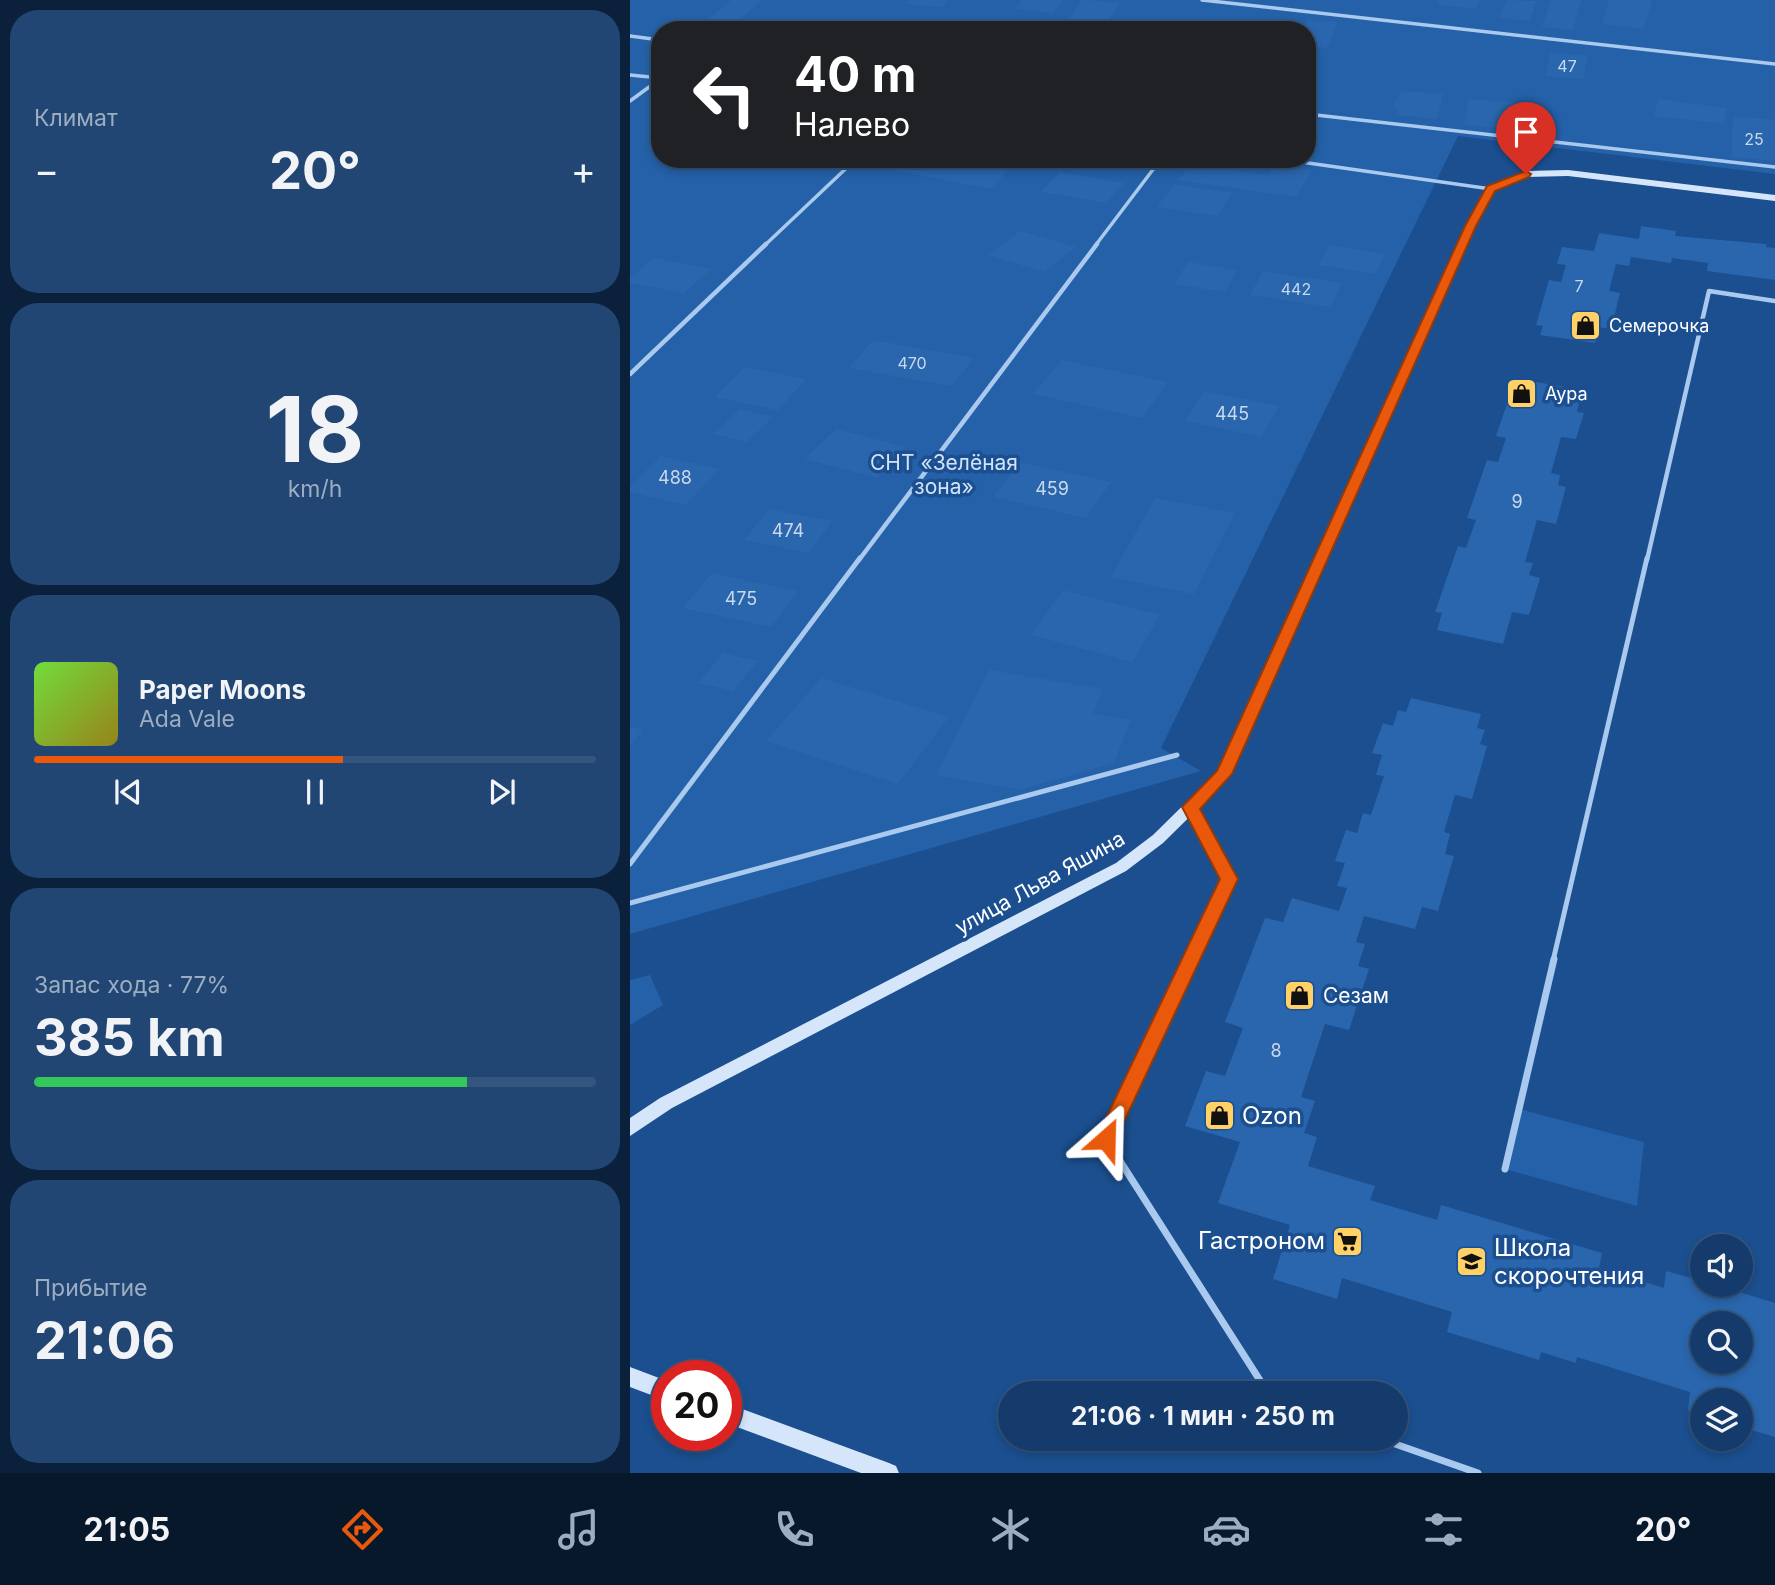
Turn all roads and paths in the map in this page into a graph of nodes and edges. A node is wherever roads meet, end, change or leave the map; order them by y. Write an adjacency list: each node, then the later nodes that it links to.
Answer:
1 (1202, 0): 4 (lane)
2 (630, 36): 3 (lane)
3 (651, 39)
4 (1775, 64)
5 (630, 75): 6 (lane)
6 (651, 78)
7 (651, 86): 8 (lane)
8 (630, 101)
9 (1316, 115): 11 (lane)
10 (1316, 164): 14 (lane)
11 (1775, 167)
12 (847, 168): 17 (lane)
13 (1154, 168): 20 (lane)
14 (1491, 188): 15 (street); 19 (street, улица Льва Яшина)
15 (1775, 198)
16 (1775, 301): 23 (lane)
17 (630, 374)
18 (1177, 755): 21 (lane)
19 (1191, 807): 22 (street, улица Льва Яшина); 25 (lane)
20 (630, 864)
21 (630, 903)
22 (630, 1128)
23 (1505, 1168)
24 (631, 1377): 26 (street)
25 (1260, 1381)
26 (651, 1385)
27 (742, 1419): 29 (street)
28 (1408, 1448): 30 (lane)
29 (889, 1473)
30 (1478, 1473)

